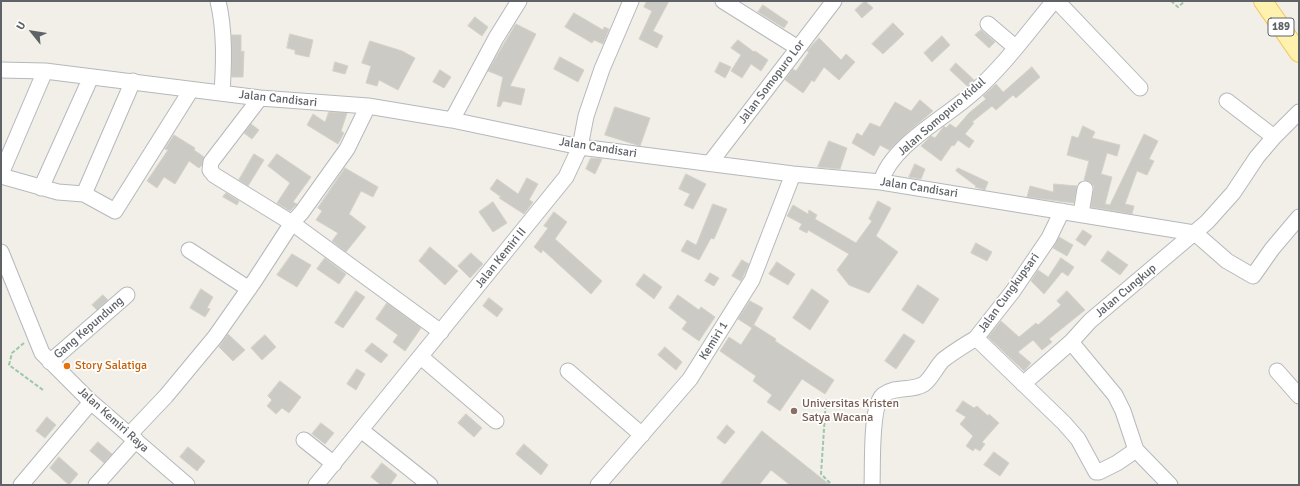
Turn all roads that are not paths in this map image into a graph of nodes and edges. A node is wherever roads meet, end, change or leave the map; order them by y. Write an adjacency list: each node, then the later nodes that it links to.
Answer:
1 (218, 1): 19 (street)
2 (519, 1): 24 (street)
3 (632, 1): 26 (street, Jalan Kemiri II)
4 (723, 1): 11 (street)
5 (834, 1): 11 (street, Jalan Somopuro Lor)
6 (1054, 1): 10 (street, Jalan Somopuro Kidul)
7 (1057, 1): 17 (street)
8 (1263, 1): 12 (main road, 189)
9 (988, 24): 10 (street)
10 (1015, 47): 30 (street, Jalan Somopuro Kidul)
11 (798, 48): 27 (street, Jalan Somopuro Lor)
12 (1299, 53)
13 (1, 70): 14 (street, Jalan Candisari)
14 (45, 71): 15 (street, Jalan Candisari); 29 (street)
15 (91, 77): 16 (street, Jalan Candisari); 31 (street)
16 (133, 81): 18 (street, Jalan Candisari); 33 (street)
17 (1140, 88)
18 (191, 90): 19 (street, Jalan Candisari); 33 (street)
19 (222, 93): 20 (street, Jalan Candisari)
20 (260, 98): 22 (street, Jalan Candisari); 37 (street)
21 (1227, 101): 25 (street)
22 (368, 106): 24 (street, Jalan Candisari); 37 (street)
23 (1299, 112): 25 (street, Jalan Cungkup)
24 (452, 120): 26 (street, Jalan Candisari)
25 (1274, 137): 38 (street, Jalan Cungkup)
26 (580, 147): 27 (street, Jalan Candisari); 43 (street, Jalan Kemiri II)
27 (710, 163): 28 (street, Jalan Candisari)
28 (793, 174): 30 (street, Jalan Candisari); 55 (street, Kemiri 1)
29 (1, 175): 31 (street)
30 (881, 182): 34 (street, Jalan Candisari)
31 (41, 188): 33 (street)
32 (1085, 189): 35 (street)
33 (84, 194)
34 (1062, 211): 35 (street, Jalan Candisari); 44 (street, Jalan Cungkupsari)
35 (1081, 214): 38 (street, Jalan Candisari)
36 (1299, 218): 38 (street)
37 (292, 223): 41 (street); 43 (street)
38 (1195, 233): 45 (street, Jalan Cungkup)
39 (189, 250): 41 (street)
40 (1, 252): 47 (street)
41 (249, 289): 56 (street)
42 (127, 295): 47 (street, Gang Kepundung)
43 (441, 332): 46 (street, Jalan Kemiri II)
44 (976, 338): 50 (street, Jalan Cungkupsari); 66 (street)
45 (1071, 342): 50 (street); 58 (street)
46 (421, 356): 53 (street); 54 (street, Jalan Kemiri II)
47 (46, 357): 52 (street, Jalan Kemiri Raya)
48 (568, 371): 55 (street)
49 (1277, 371): 51 (street)
50 (1023, 384): 58 (street, Jalan Cungkupsari)
51 (1299, 396)
52 (92, 402): 56 (street, Jalan Kemiri Raya); 61 (street)
53 (496, 422)
54 (361, 430): 59 (street, Jalan Kemiri II); 64 (street)
55 (642, 435): 65 (street, Kemiri 1)
56 (133, 437): 62 (street); 63 (street, Jalan Kemiri Raya)
57 (304, 440): 59 (street)
58 (1136, 450): 67 (street)
59 (334, 464): 60 (street, Jalan Kemiri II)
60 (325, 482)
61 (20, 485)
62 (96, 485)
63 (187, 485)
64 (430, 485)
65 (598, 485)
66 (872, 485)
67 (1170, 485)

